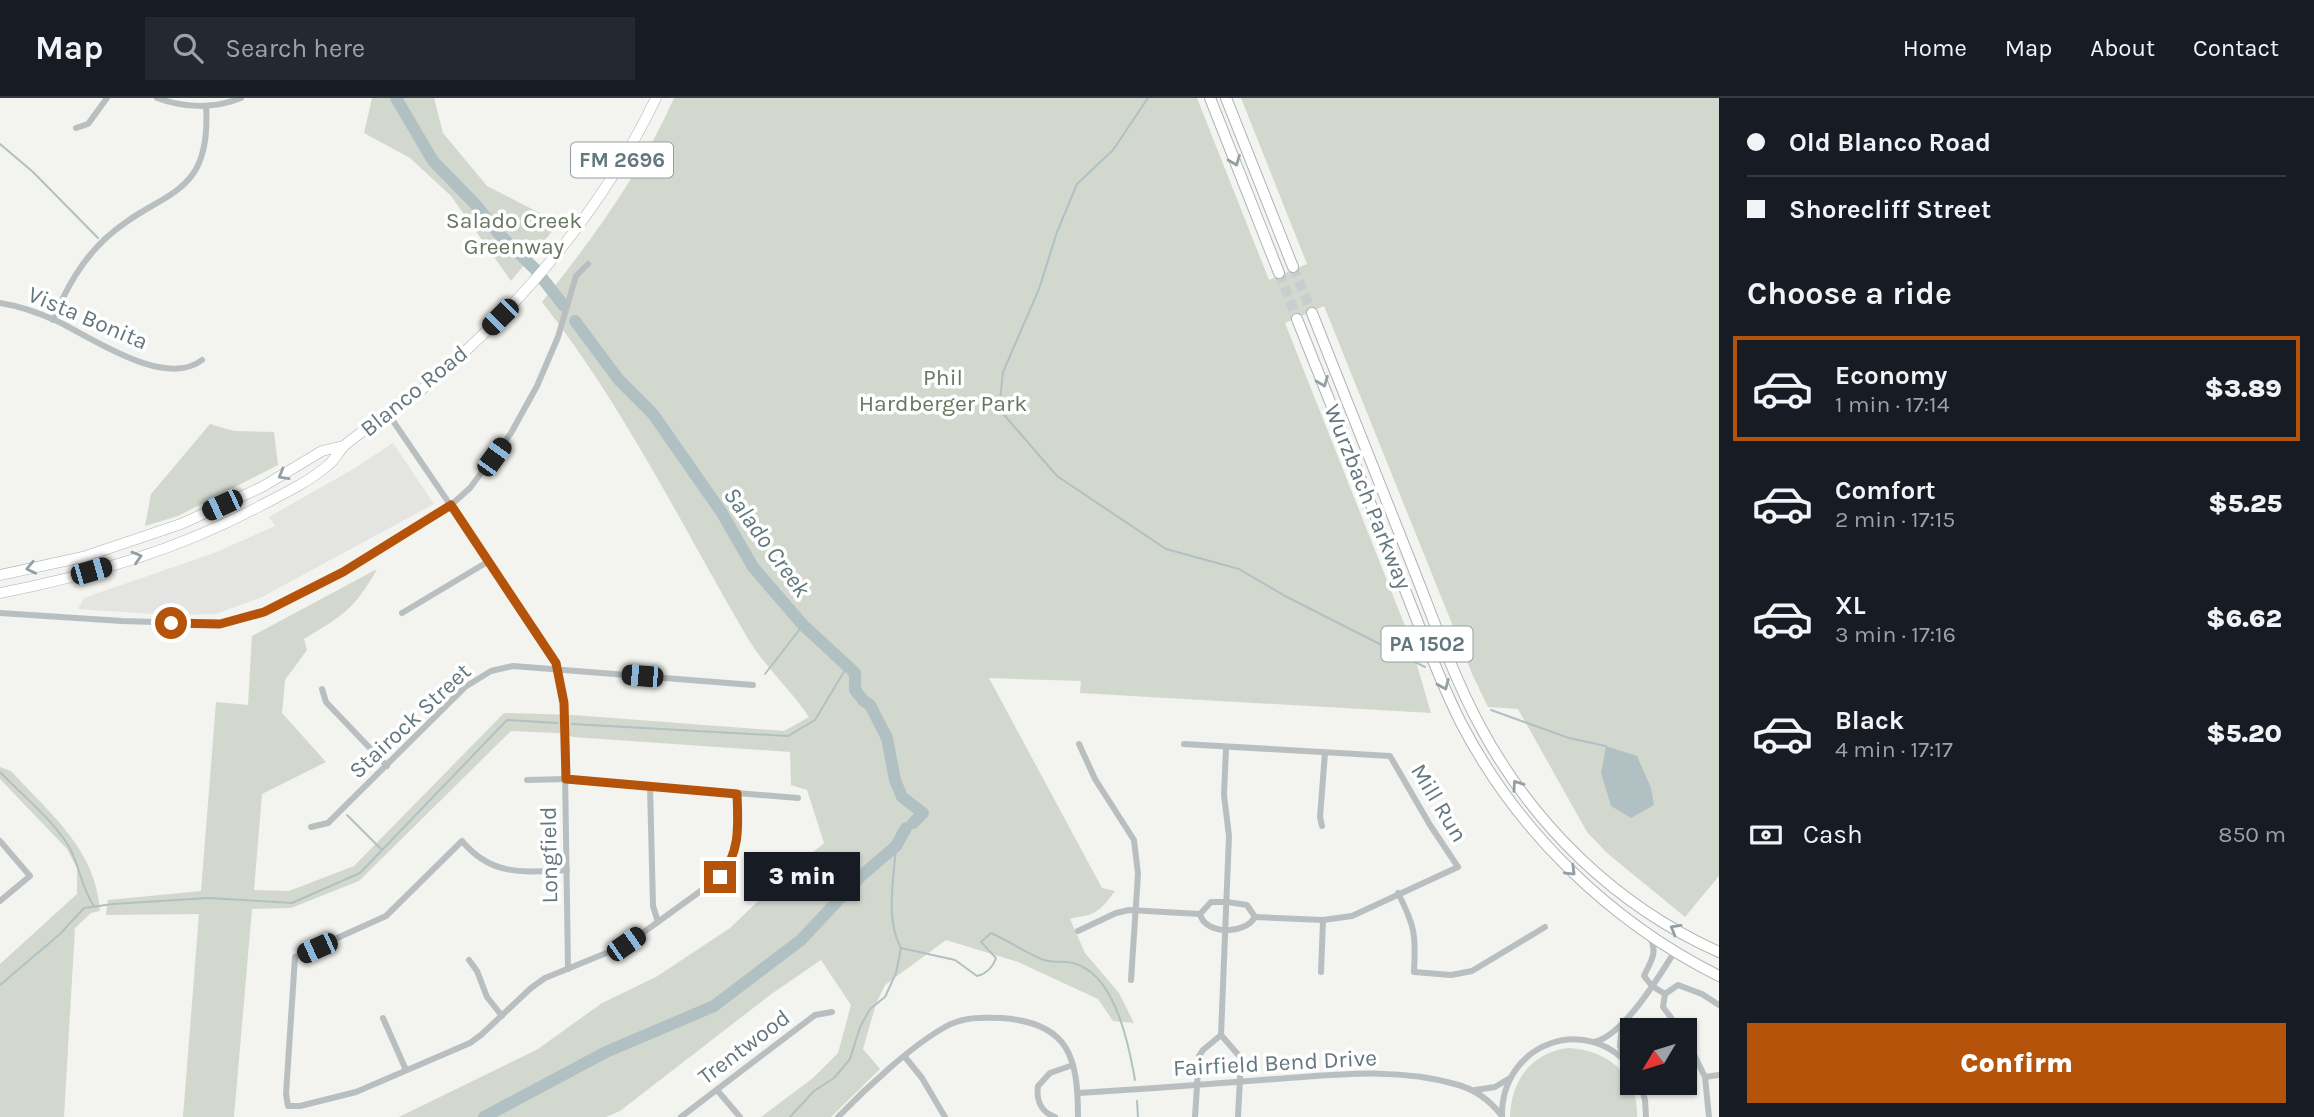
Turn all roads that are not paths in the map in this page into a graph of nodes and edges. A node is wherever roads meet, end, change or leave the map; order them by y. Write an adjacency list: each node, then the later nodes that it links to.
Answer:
1 (107, 98): 8 (street)
2 (157, 98): 7 (street)
3 (241, 98): 7 (street)
4 (656, 98): 17 (main road, Blanco Road / FM 2696)
5 (1210, 98): 11 (highway, one-way to 11)
6 (1226, 98): 10 (highway)
7 (206, 106): 15 (street)
8 (76, 128)
9 (588, 264): 19 (street)
10 (1293, 267)
11 (1279, 273)
12 (0, 303): 15 (street, Vista Bonita)
13 (1312, 313): 55 (highway, Wurzbach Parkway / PA 1502, one-way to 13)
14 (1297, 319): 53 (highway, Wurzbach Parkway / PA 1502, one-way to 53)
15 (53, 320): 16 (street, Vista Bonita)
16 (202, 360)
17 (389, 415): 18 (main road, Blanco Road / FM 2696); 19 (street, Longfield)
18 (344, 446): 21 (main road, Blanco Road / FM 2696, one-way to 21); 22 (main road, Blanco Road / FM 2696, one-way to 18)
19 (451, 505): 20 (street, Longfield); 23 (street)
20 (489, 561): 24 (street); 25 (street, Longfield)
21 (0, 575)
22 (0, 593)
23 (0, 613)
24 (402, 613)
25 (558, 670): 26 (street, Stairock Street); 32 (street, Stairock Street); 33 (street, Longfield)
26 (753, 685)
27 (322, 689): 32 (street)
28 (1079, 744): 45 (street)
29 (1184, 744): 30 (street)
30 (1226, 748): 31 (street); 44 (street)
31 (1325, 753): 38 (street); 42 (street, Mill Run)
32 (387, 766): 39 (street, Stairock Street)
33 (566, 779): 34 (street); 35 (street); 41 (street, Longfield)
34 (527, 780)
35 (650, 786): 36 (street); 49 (street)
36 (737, 794): 37 (street); 49 (street)
37 (798, 798)
38 (1322, 826)
39 (311, 827)
40 (0, 841): 43 (street)
41 (567, 870): 57 (street, Longfield); 76 (street)
42 (1398, 893): 48 (street); 50 (street)
43 (0, 901)
44 (1227, 902): 46 (street); 47 (street); 51 (street)
45 (1137, 910): 46 (street); 52 (street); 60 (street)
46 (1200, 914): 51 (street)
47 (1255, 917): 48 (street); 51 (street)
48 (1323, 920): 58 (street)
49 (658, 922): 57 (street)
50 (1545, 927)
51 (1225, 929): 70 (street)
52 (1079, 931)
53 (1649, 935): 54 (highway, Wurzbach Parkway / PA 1502); 61 (street)
54 (1675, 951): 59 (highway, Wurzbach Parkway / PA 1502); 61 (street)
55 (1719, 951)
56 (469, 960): 65 (street)
57 (568, 969): 65 (street)
58 (1321, 972)
59 (1719, 976)
60 (1131, 980)
61 (1652, 986): 62 (street); 67 (street)
62 (1665, 995): 63 (street); 68 (street)
63 (1719, 1005)
64 (832, 1012): 82 (street, Trentwood)
65 (502, 1016): 76 (street)
66 (383, 1018): 76 (street)
67 (1628, 1018)
68 (1671, 1018)
69 (1620, 1028): 71 (street)
70 (1221, 1035): 80 (street); 81 (street)
71 (1592, 1042): 73 (street); 78 (street)
72 (905, 1057): 75 (street); 89 (street); 90 (street)
73 (1620, 1058)
74 (1698, 1063): 79 (street)
75 (1073, 1065): 84 (street); 91 (street)
76 (406, 1070)
77 (1719, 1075): 79 (street)
78 (1511, 1076): 83 (street); 86 (street, Fairfield Bend Drive)
79 (1705, 1077): 96 (street)
80 (1239, 1082): 81 (street, Fairfield Bend Drive); 83 (street, Fairfield Bend Drive); 94 (street)
81 (1196, 1085): 84 (street, Fairfield Bend Drive); 93 (street)
82 (717, 1090): 87 (street, Trentwood); 88 (street)
83 (1472, 1090): 86 (street, Fairfield Bend Drive)
84 (1078, 1093): 92 (street)
85 (1644, 1096): 95 (street)
86 (1502, 1116)
87 (681, 1117)
88 (740, 1117)
89 (838, 1117)
90 (945, 1117)
91 (1055, 1117)
92 (1078, 1117)
93 (1195, 1117)
94 (1238, 1117)
95 (1646, 1117)
96 (1709, 1117)

